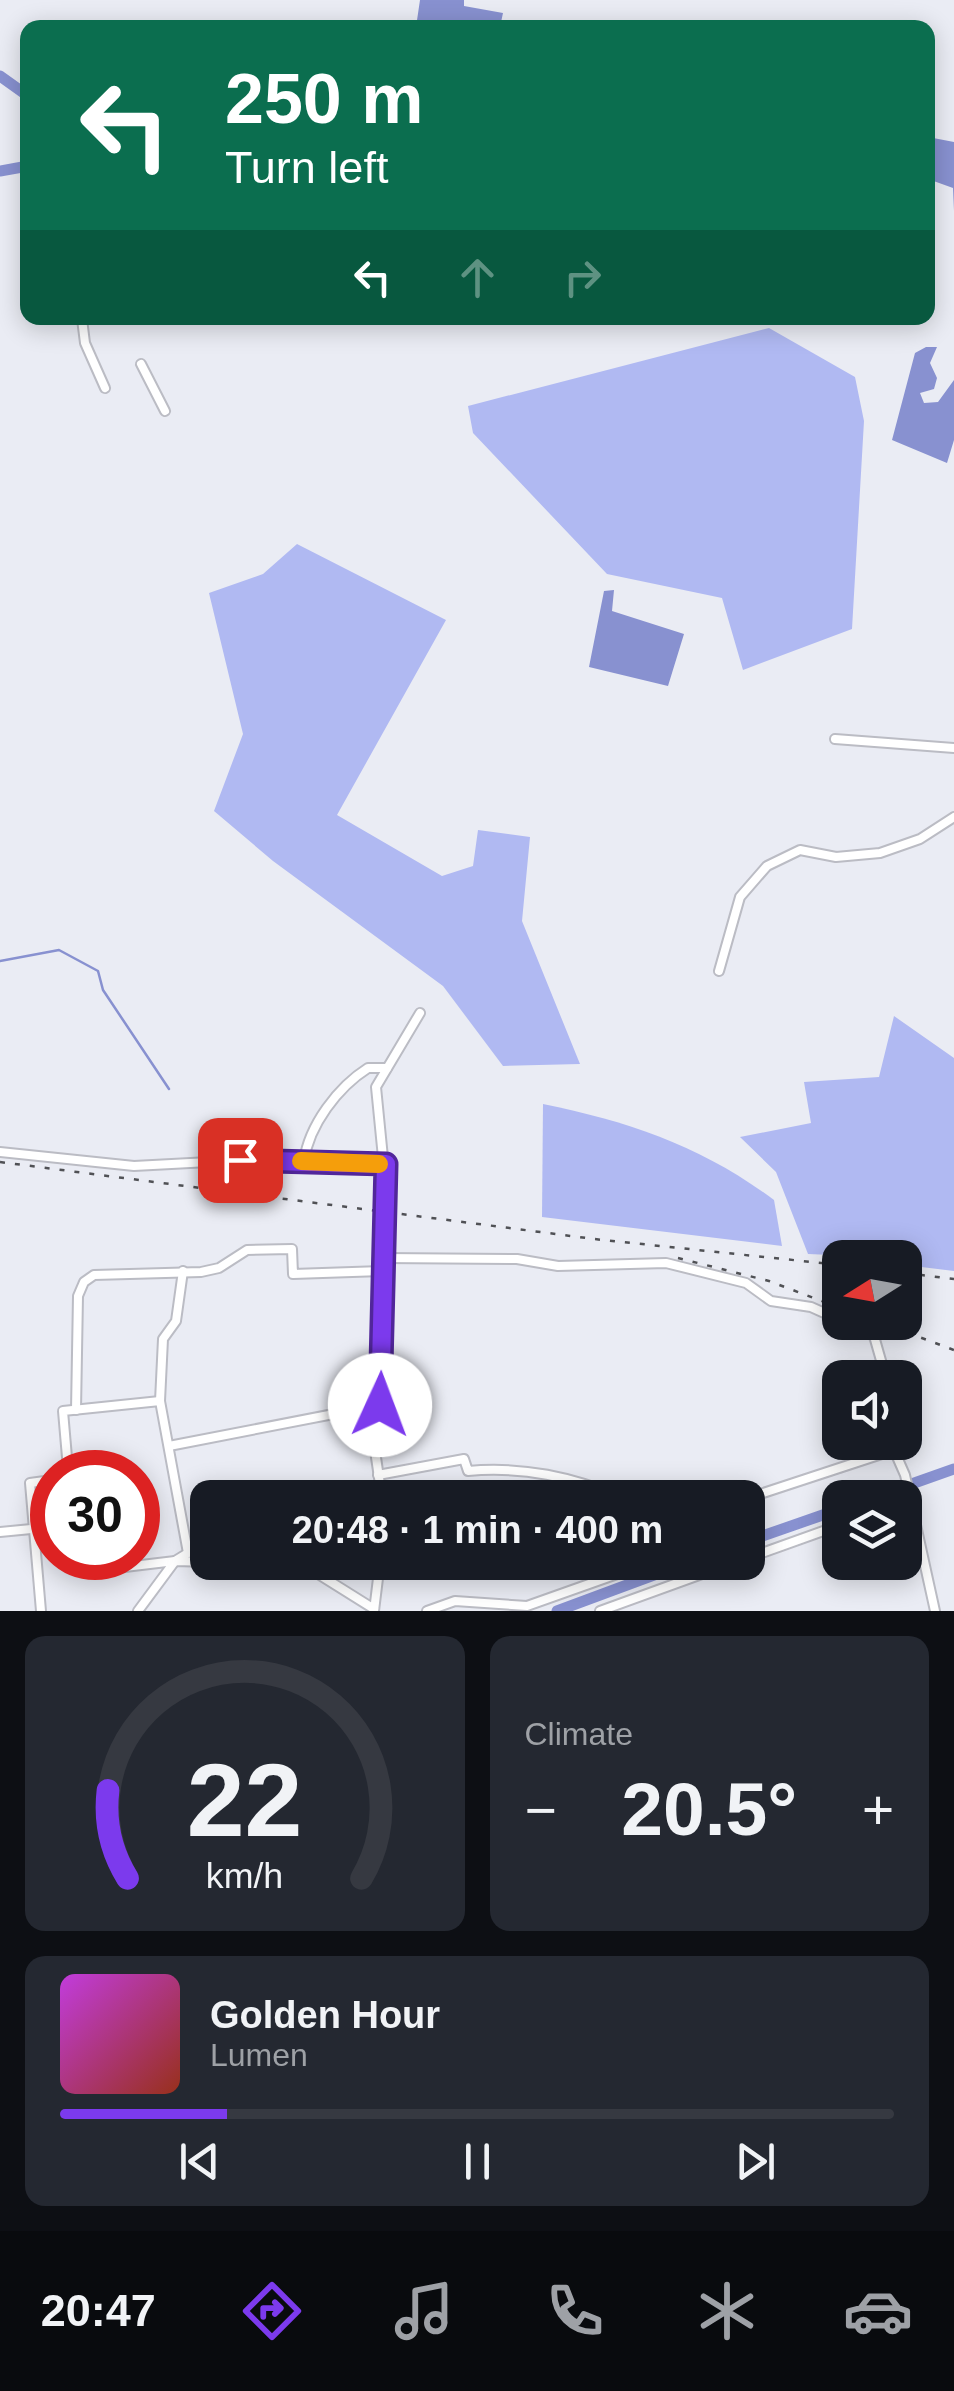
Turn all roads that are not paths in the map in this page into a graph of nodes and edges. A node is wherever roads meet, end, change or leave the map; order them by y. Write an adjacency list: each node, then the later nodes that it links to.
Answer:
1 (83, 325): 3 (street)
2 (141, 364): 4 (street)
3 (105, 388)
4 (165, 412)
5 (834, 739): 6 (street)
6 (954, 748)
7 (954, 818): 8 (street)
8 (718, 971)
9 (420, 1013): 10 (street)
10 (387, 1068): 12 (street); 13 (street)
11 (0, 1152): 12 (street)
12 (304, 1161): 13 (street)
13 (386, 1164): 14 (street, bridge)
14 (382, 1258): 16 (street); 17 (street)
15 (183, 1271): 16 (street); 18 (street); 20 (street)
16 (382, 1271): 19 (street)
17 (822, 1312)
18 (160, 1401): 20 (street); 21 (street)
19 (380, 1405): 21 (street); 24 (street)
20 (76, 1410): 22 (street)
21 (169, 1446): 33 (street)
22 (66, 1450)
23 (854, 1460): 27 (street)
24 (378, 1475): 25 (street); 26 (street)
25 (379, 1480)
26 (567, 1480)
27 (765, 1492)
28 (30, 1530): 30 (street)
29 (822, 1531): 31 (street)
30 (0, 1532)
31 (765, 1552)
32 (922, 1553): 46 (street)
33 (176, 1561): 34 (street); 35 (street); 43 (street)
34 (190, 1561)
35 (160, 1563)
36 (39, 1580): 42 (street)
37 (327, 1580): 41 (street)
38 (378, 1580): 41 (street)
39 (600, 1580): 44 (street)
40 (685, 1580): 45 (street)
41 (374, 1610)
42 (41, 1611)
43 (138, 1611)
44 (427, 1611)
45 (600, 1611)
46 (936, 1611)

